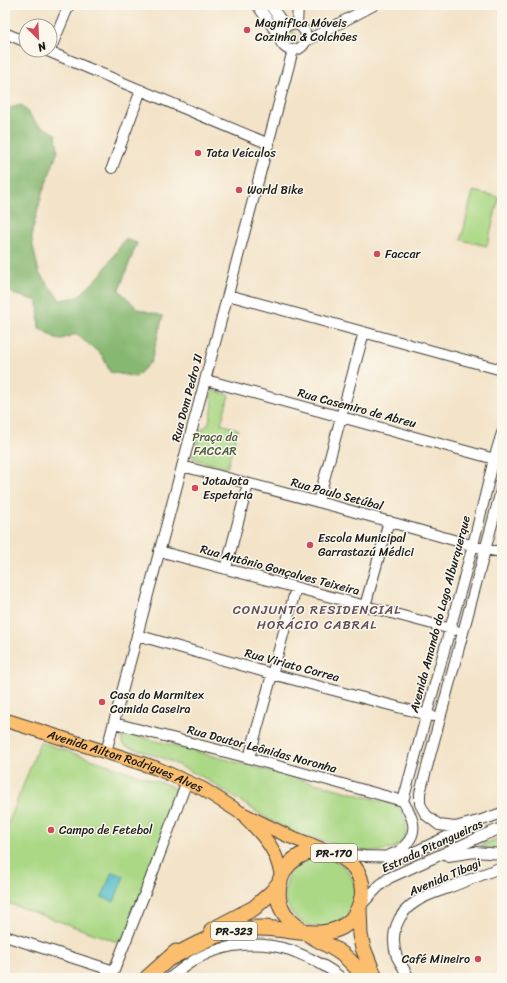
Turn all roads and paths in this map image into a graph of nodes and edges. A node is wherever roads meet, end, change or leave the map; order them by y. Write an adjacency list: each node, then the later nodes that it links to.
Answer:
1 (69, 5): 8 (street)
2 (257, 5): 10 (street)
3 (270, 5): 7 (street)
4 (291, 5): 7 (street)
5 (298, 5): 7 (street)
6 (374, 5): 12 (street)
7 (291, 25): 10 (street); 12 (street)
8 (58, 30)
9 (5, 33): 11 (street)
10 (280, 37): 13 (street)
11 (18, 39)
12 (306, 41): 13 (street)
13 (293, 50): 16 (street, Rua Dom Pedro II)
14 (58, 54): 15 (street)
15 (141, 90): 16 (street); 17 (street)
16 (269, 144): 18 (street, Rua Dom Pedro II)
17 (112, 168)
18 (228, 295): 19 (street); 21 (street, Rua Dom Pedro II)
19 (364, 332): 20 (street); 22 (street)
20 (502, 370)
21 (206, 380): 22 (street, Rua Casemiro de Abreu); 25 (street, Rua Dom Pedro II)
22 (340, 417): 24 (street, Rua Casemiro de Abreu); 28 (street)
23 (502, 433): 24 (street, Avenida Amando do Lago Alburquerque)
24 (498, 460): 30 (street, Avenida Amando do Lago Alburquerque)
25 (182, 466): 26 (street, Rua Paulo Setúbal); 32 (street, Rua Dom Pedro II)
26 (248, 484): 28 (street, Rua Paulo Setúbal); 34 (street)
27 (502, 487): 31 (street)
28 (318, 502): 29 (street, Rua Paulo Setúbal)
29 (389, 521): 30 (street, Rua Paulo Setúbal); 36 (street)
30 (473, 545): 31 (street, Rua Paulo Setúbal); 37 (street, Avenida Amando do Lago Alburquerque)
31 (485, 549): 33 (street, Rua Paulo Setúbal); 38 (street)
32 (159, 551): 34 (street, Rua Antônio Gonçalves Teixeira); 39 (street, Rua Dom Pedro II)
33 (502, 552)
34 (226, 568): 35 (street, Rua Antônio Gonçalves Teixeira)
35 (296, 588): 36 (street, Rua Antônio Gonçalves Teixeira); 40 (street)
36 (365, 606): 37 (street, Rua Antônio Gonçalves Teixeira)
37 (449, 629): 38 (street, Rua Antônio Gonçalves Teixeira); 41 (street, Avenida Amando do Lago Alburquerque)
38 (463, 632): 42 (street)
39 (137, 636): 40 (street, Rua Viriato Correa); 44 (street, Rua Dom Pedro II)
40 (272, 674): 41 (street, Rua Viriato Correa); 46 (street)
41 (427, 715): 42 (street, Rua Viriato Correa); 48 (street, Avenida Amando do Lago Alburquerque)
42 (440, 718): 51 (street)
43 (5, 720): 45 (main road, Avenida Ailton Rodrigues Alves)
44 (114, 723): 45 (street, Rua Dom Pedro II); 46 (street, Rua Doutor Leônidas Noronha)
45 (106, 752): 47 (main road, Avenida Ailton Rodrigues Alves)
46 (249, 758): 48 (street, Rua Doutor Leônidas Noronha)
47 (187, 781): 49 (main road, Avenida Ailton Rodrigues Alves); 63 (street)
48 (403, 801): 55 (street)
49 (241, 813): 53 (main road); 58 (main road)
50 (502, 813): 51 (street, Estrada Pitangueiras)
51 (482, 820): 55 (street, Estrada Pitangueiras)
52 (502, 828): 56 (street, Estrada Pitangueiras)
53 (331, 852): 55 (street, Estrada Pitangueiras); 58 (highway, PR-170); 59 (highway, PR-170)
54 (502, 854): 56 (street)
55 (383, 857)
56 (432, 859): 59 (street, Estrada Pitangueiras)
57 (502, 867): 69 (street, Avenida Tibagi)
58 (281, 879): 60 (highway); 62 (highway, PR-323)
59 (359, 908): 60 (highway, PR-170); 68 (highway, PR-170)
60 (306, 932): 62 (highway, PR-323); 67 (highway)
61 (5, 936): 63 (street)
62 (168, 959): 64 (highway, PR-323)
63 (113, 974)
64 (147, 978)
65 (170, 978): 66 (street)
66 (341, 978)
67 (366, 978)
68 (375, 978)
69 (409, 978)

